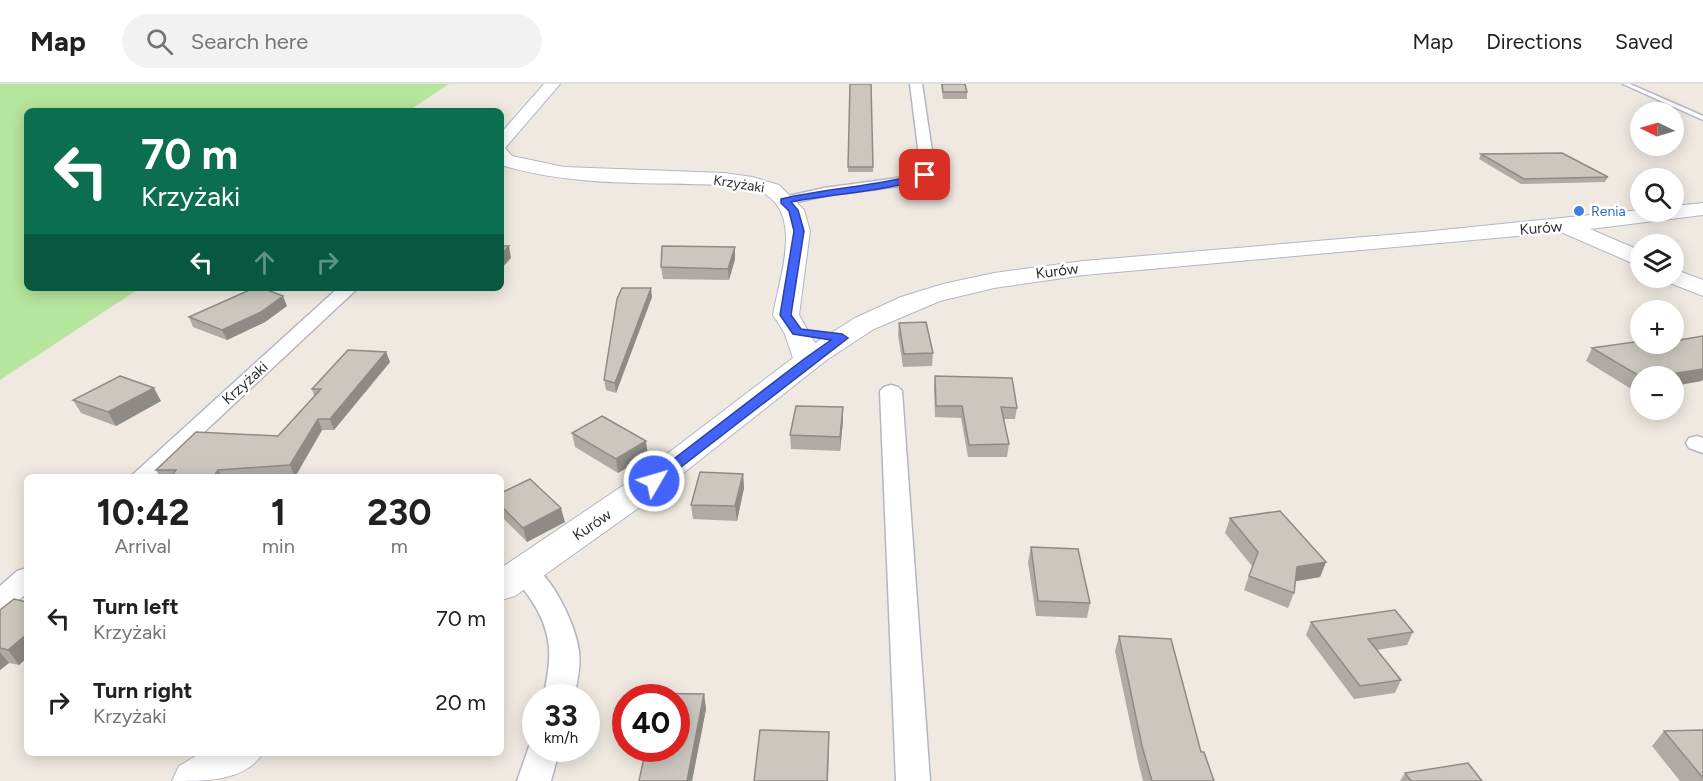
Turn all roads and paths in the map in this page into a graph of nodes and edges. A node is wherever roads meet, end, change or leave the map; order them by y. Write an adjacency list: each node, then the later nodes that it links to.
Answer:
1 (552, 84): 5 (street, Krzyżaki)
2 (916, 84): 7 (street)
3 (1626, 84): 4 (lane)
4 (1703, 118)
5 (504, 151)
6 (504, 155): 7 (street, Krzyżaki)
7 (784, 201): 14 (street, Krzyżaki)
8 (1703, 209): 9 (street, Kurów)
9 (1566, 226): 10 (street); 15 (street, Kurów)
10 (1630, 255)
11 (1684, 280): 12 (street)
12 (1703, 289)
13 (346, 291): 18 (street, Krzyżaki)
14 (797, 332): 15 (street); 16 (street, Krzyżaki)
15 (842, 338): 16 (street, Kurów)
16 (808, 361): 19 (street, Kurów)
17 (891, 391): 27 (street)
18 (145, 474)
19 (512, 579): 22 (street)
20 (24, 581): 21 (street)
21 (0, 601)
22 (561, 684)
23 (235, 756): 25 (street)
24 (540, 762): 26 (street)
25 (196, 781)
26 (534, 781)
27 (913, 781)

